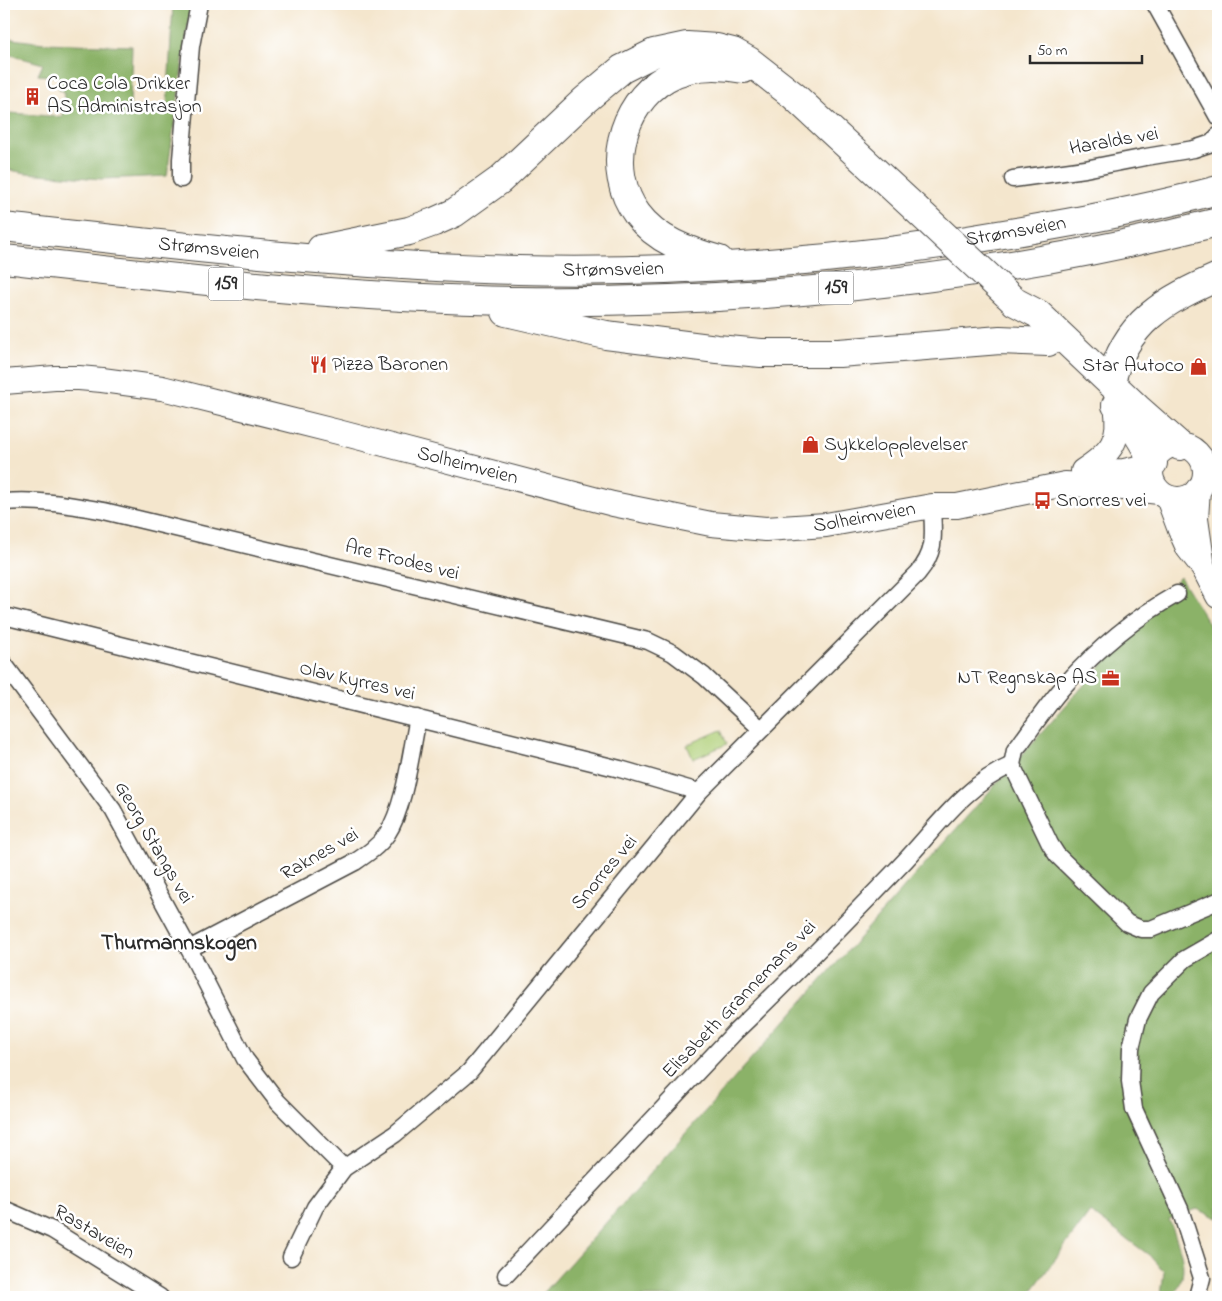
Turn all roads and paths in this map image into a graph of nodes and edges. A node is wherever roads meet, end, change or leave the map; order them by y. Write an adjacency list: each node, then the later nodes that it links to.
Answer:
1 (199, 4): 6 (street)
2 (1154, 4): 4 (street)
3 (764, 72): 11 (highway); 13 (highway); 16 (highway, bridge)
4 (1218, 117)
5 (1218, 136): 7 (street, Haralds vei)
6 (181, 178)
7 (1013, 179)
8 (1218, 190): 13 (highway, Strømsveien / 159)
9 (1218, 222): 15 (highway, Strømsveien / 159)
10 (4, 227): 11 (highway, Strømsveien / 159)
11 (280, 256): 13 (highway, Strømsveien / 159)
12 (4, 259): 15 (highway, Strømsveien / 159)
13 (734, 264)
14 (1218, 278): 19 (highway)
15 (449, 299): 17 (highway)
16 (1014, 300): 17 (highway); 19 (highway)
17 (1048, 342): 19 (highway)
18 (4, 382): 27 (main road, Solheimveien)
19 (1114, 394): 20 (highway); 22 (highway); 23 (main road)
20 (1187, 448): 21 (main road); 22 (main road); 24 (main road)
21 (1218, 452)
22 (1152, 464): 23 (main road, Solheimveien); 25 (main road)
23 (1083, 472): 27 (main road, Solheimveien)
24 (1206, 484): 25 (main road); 28 (main road)
25 (1164, 495): 27 (main road, Solheimveien); 28 (main road)
26 (4, 502): 34 (street, Are Frodes vei)
27 (932, 506): 34 (street, Snorres vei)
28 (1203, 566): 30 (main road)
29 (1177, 594): 35 (street)
30 (1218, 596)
31 (4, 616): 33 (street, Olav Kyrres vei)
32 (4, 664): 39 (street, Georg Stangs vei)
33 (418, 718): 36 (street, Olav Kyrres vei); 39 (street, Raknes vei)
34 (761, 729): 36 (street, Snorres vei)
35 (1012, 765): 37 (street); 43 (street, Elisabeth Grannemans vei)
36 (699, 792): 40 (street, Snorres vei)
37 (1218, 901)
38 (1218, 940): 45 (street)
39 (189, 949): 40 (street, Georg Stangs vei)
40 (344, 1168): 42 (street, Snorres vei)
41 (4, 1209): 44 (street, Rastaveien)
42 (290, 1257)
43 (506, 1276)
44 (160, 1297)
45 (1197, 1297)

